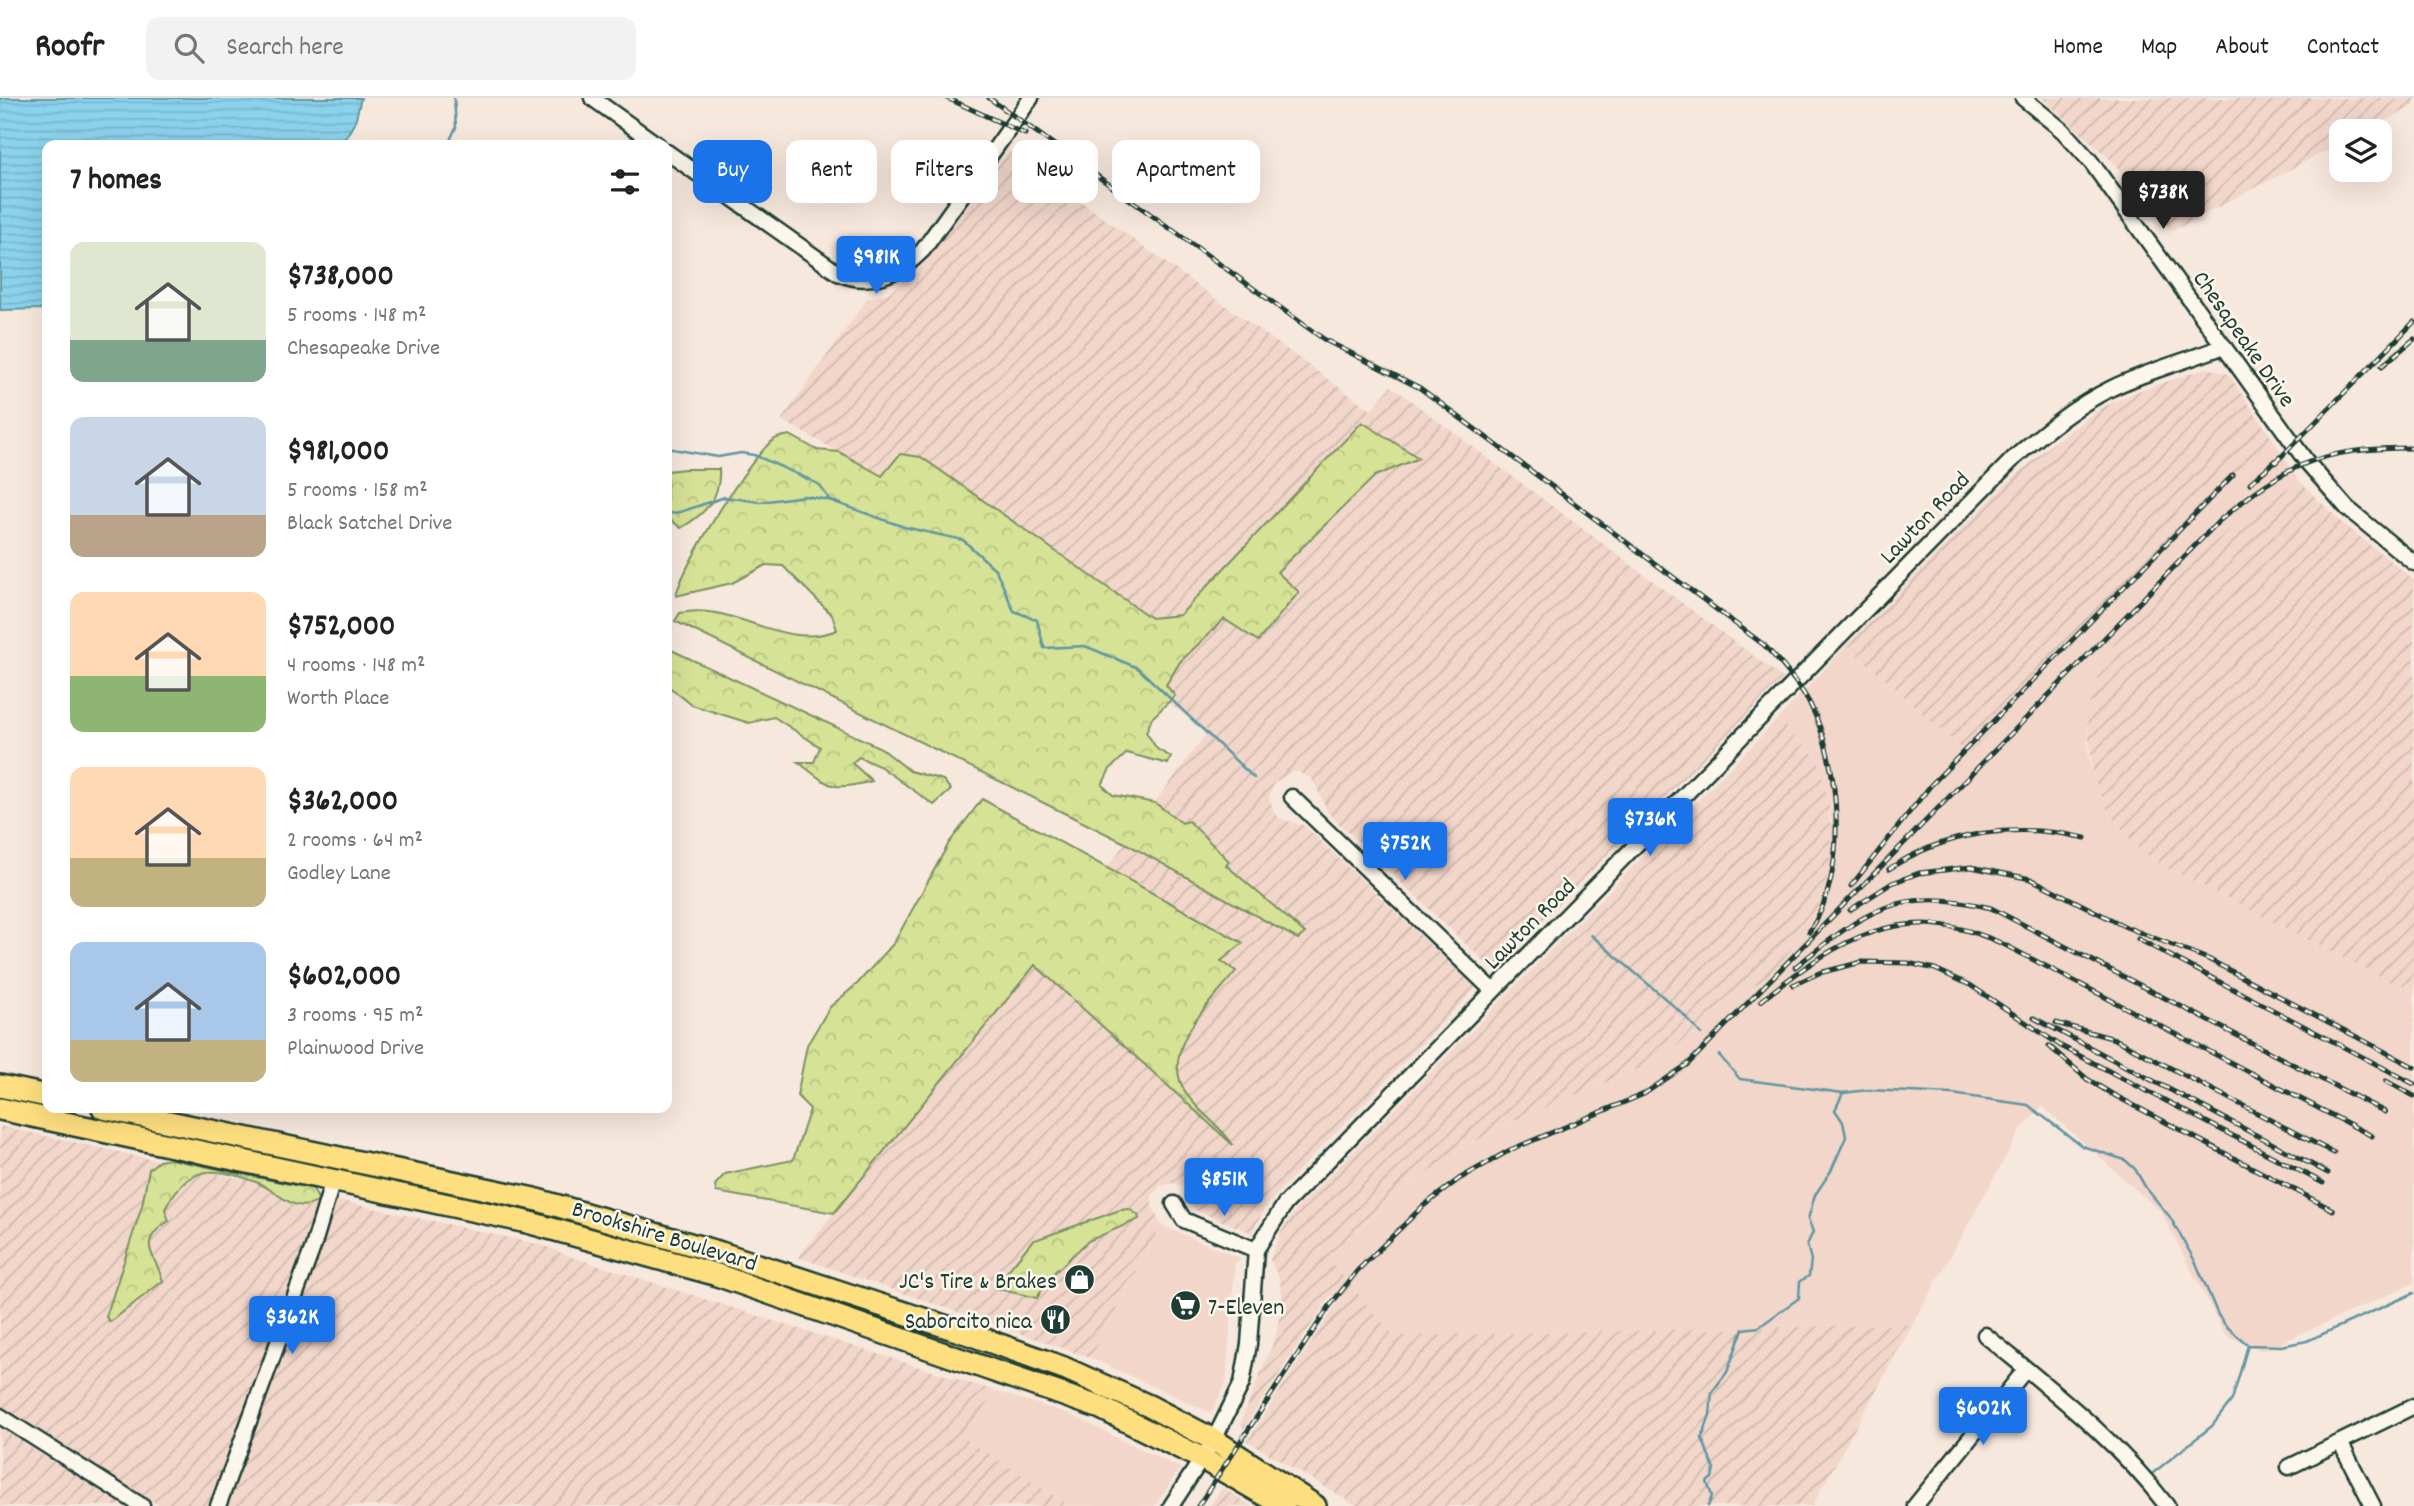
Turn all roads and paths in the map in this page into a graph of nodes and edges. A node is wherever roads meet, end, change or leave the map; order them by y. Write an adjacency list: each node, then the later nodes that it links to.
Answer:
1 (592, 98): 4 (street)
2 (1031, 98): 5 (street)
3 (2023, 98): 6 (street, Chesapeake Drive)
4 (651, 140)
5 (672, 156)
6 (2224, 346): 7 (street, Chesapeake Drive); 9 (street, Lawton Road)
7 (2414, 563)
8 (1292, 797): 9 (street)
9 (1493, 991): 18 (street, Lawton Road)
10 (0, 1086): 11 (highway)
11 (42, 1095)
12 (0, 1109): 14 (highway, Brookshire Boulevard)
13 (127, 1113): 15 (highway, Brookshire Boulevard)
14 (333, 1180): 17 (highway, Brookshire Boulevard); 28 (street)
15 (534, 1199): 17 (highway); 23 (highway, Brookshire Boulevard)
16 (1174, 1205): 18 (street)
17 (527, 1222): 25 (highway, Brookshire Boulevard)
18 (1256, 1250): 23 (street, Lawton Road)
19 (1985, 1335): 20 (street)
20 (2026, 1369): 32 (street); 33 (street)
21 (2414, 1406): 24 (street)
22 (0, 1416): 27 (street)
23 (1214, 1440): 25 (street, Lawton Road); 31 (highway, Brookshire Boulevard)
24 (2340, 1442): 26 (street); 34 (street)
25 (1203, 1459): 29 (street, Lawton Road); 30 (highway, Brookshire Boulevard)
26 (2289, 1467)
27 (142, 1506)
28 (218, 1506)
29 (1171, 1506)
30 (1284, 1506)
31 (1315, 1506)
32 (1916, 1506)
33 (2167, 1506)
34 (2373, 1506)

